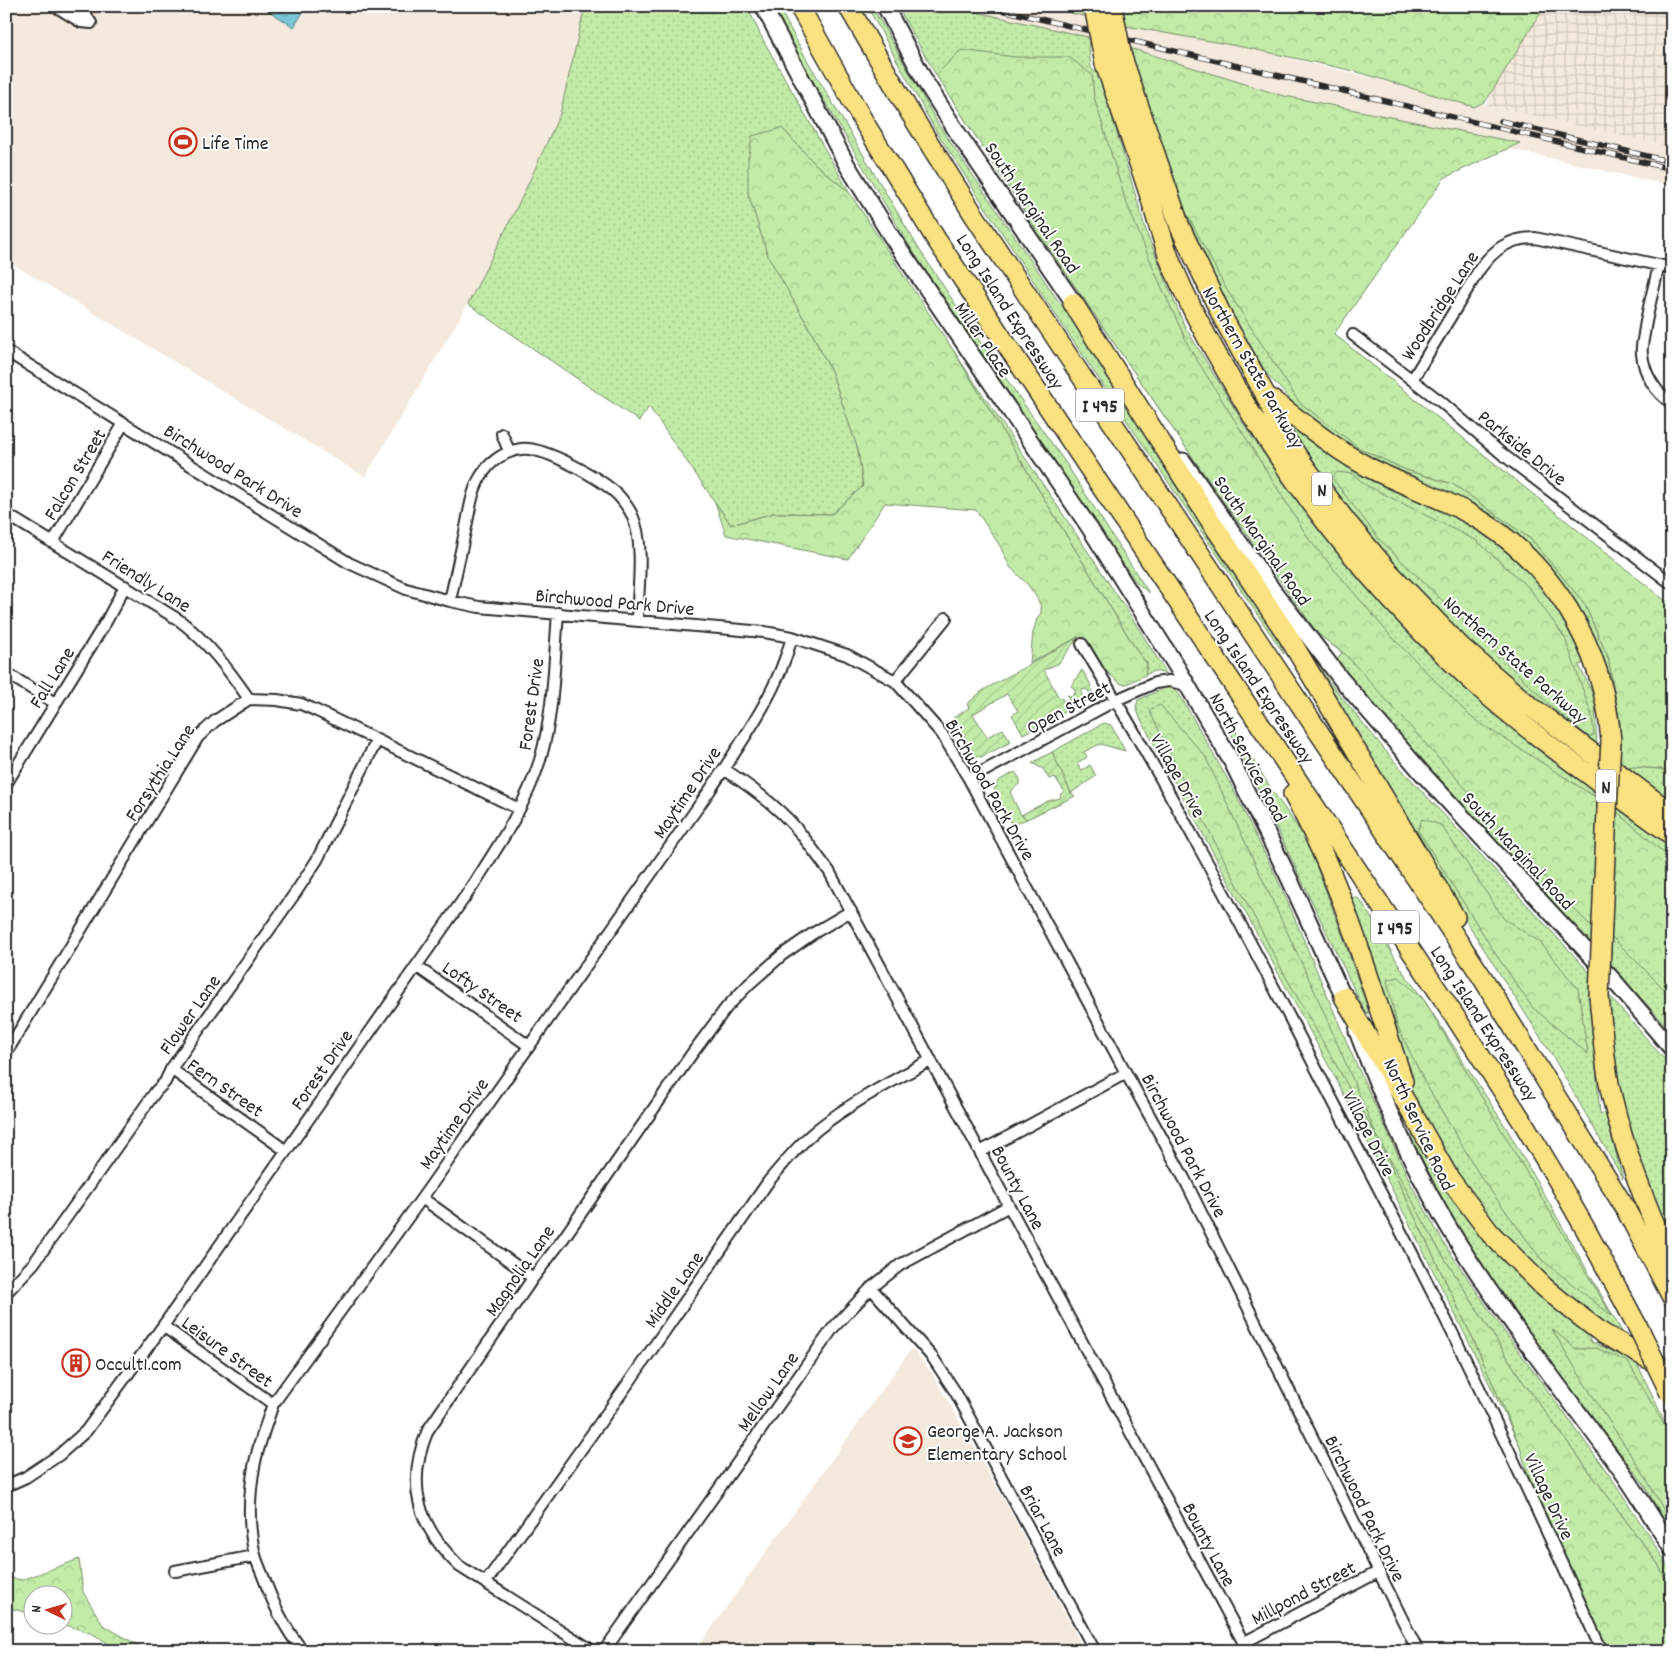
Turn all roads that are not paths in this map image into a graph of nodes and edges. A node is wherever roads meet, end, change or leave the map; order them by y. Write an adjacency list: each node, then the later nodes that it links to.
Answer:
1 (55, 6): 2 (street)
2 (72, 6)
3 (763, 6): 34 (main road, Miller Place)
4 (799, 6): 32 (highway, Long Island Expressway / I 495)
5 (848, 6): 47 (highway, Long Island Expressway / I 495)
6 (1094, 6): 9 (highway, Northern State Parkway / N, bridge)
7 (1112, 6): 9 (highway, Northern State Parkway / N, bridge)
8 (886, 7): 12 (main road, South Marginal Road)
9 (1114, 60): 16 (highway, Northern State Parkway / N); 44 (highway, Northern State Parkway / N)
10 (1659, 265): 11 (street, Woodbridge Lane); 15 (street, Woodbridge Lane); 17 (street)
11 (1672, 268)
12 (1073, 303): 47 (highway); 50 (main road, South Marginal Road)
13 (1353, 335): 15 (street, Parkside Drive)
14 (6, 351): 18 (street, Birchwood Park Drive)
15 (1412, 380): 23 (street, Parkside Drive)
16 (1265, 394): 43 (highway, Northern State Parkway / N); 60 (highway, bridge)
17 (1672, 403)
18 (124, 423): 22 (street, Falcon Street); 25 (street, Birchwood Park Drive)
19 (502, 434): 20 (street)
20 (509, 451): 25 (street); 28 (street)
21 (6, 514): 22 (street, Friendly Lane)
22 (53, 542): 24 (street, Friendly Lane)
23 (1672, 584)
24 (124, 586): 35 (street, Friendly Lane); 37 (street, Fall Lane)
25 (450, 601): 26 (street, Birchwood Park Drive)
26 (558, 613): 28 (street, Birchwood Park Drive); 42 (street, Forest Drive)
27 (946, 618): 33 (street)
28 (637, 620): 29 (street, Birchwood Park Drive)
29 (792, 637): 33 (street, Birchwood Park Drive); 39 (street, Maytime Drive)
30 (1082, 644): 36 (street, Village Drive)
31 (6, 673): 37 (street)
32 (1227, 677): 55 (highway); 67 (highway, Long Island Expressway / I 495, bridge)
33 (895, 681): 40 (street, Birchwood Park Drive)
34 (1188, 685): 36 (street, Open Street); 48 (main road, North Service Road)
35 (249, 699): 38 (street); 51 (street, Forsythia Lane)
36 (1116, 700): 40 (street, Open Street); 81 (street, Village Drive)
37 (55, 703): 41 (street, Fall Lane)
38 (377, 740): 42 (street); 53 (street, Flower Lane)
39 (724, 769): 45 (street, Bounty Lane); 49 (street, Maytime Drive)
40 (968, 779): 54 (street, Birchwood Park Drive)
41 (6, 784)
42 (519, 809): 46 (street, Forest Drive)
43 (1672, 814)
44 (1672, 835)
45 (851, 911): 52 (street, Bounty Lane); 61 (street, Magnolia Lane)
46 (416, 966): 49 (street, Lofty Street); 56 (street, Forest Drive)
47 (1482, 977): 64 (highway, Long Island Expressway / I 495)
48 (1344, 997): 55 (highway); 70 (main road, North Service Road)
49 (529, 1046): 58 (street, Maytime Drive)
50 (1672, 1049)
51 (6, 1053)
52 (931, 1060): 57 (street, Bounty Lane); 74 (street, Middle Lane)
53 (171, 1069): 56 (street, Fern Street); 63 (street, Flower Lane)
54 (1126, 1073): 57 (street); 73 (street, Birchwood Park Drive)
55 (1414, 1116): 66 (highway)
56 (285, 1150): 65 (street, Forest Drive)
57 (980, 1152): 59 (street, Bounty Lane)
58 (422, 1198): 61 (street); 68 (street, Maytime Drive)
59 (1009, 1206): 62 (street, Mellow Lane); 75 (street, Bounty Lane)
60 (1672, 1263)
61 (533, 1278): 74 (street, Magnolia Lane)
62 (870, 1288): 78 (street, Mellow Lane); 79 (street, Briar Lane)
63 (6, 1293)
64 (1672, 1296)
65 (163, 1326): 68 (street, Leisure Street); 69 (street, Forest Drive)
66 (1672, 1372)
67 (1671, 1395)
68 (273, 1404): 71 (street, Maytime Drive)
69 (6, 1486)
70 (1672, 1549)
71 (255, 1556): 72 (street); 76 (street, Maytime Drive)
72 (175, 1571)
73 (1378, 1572): 75 (street, Millpond Street); 80 (street, Birchwood Park Drive)
74 (486, 1582): 77 (street, Magnolia Lane)
75 (1246, 1647)
76 (302, 1651)
77 (593, 1651)
78 (604, 1651)
79 (1095, 1651)
80 (1418, 1651)
81 (1602, 1651)

